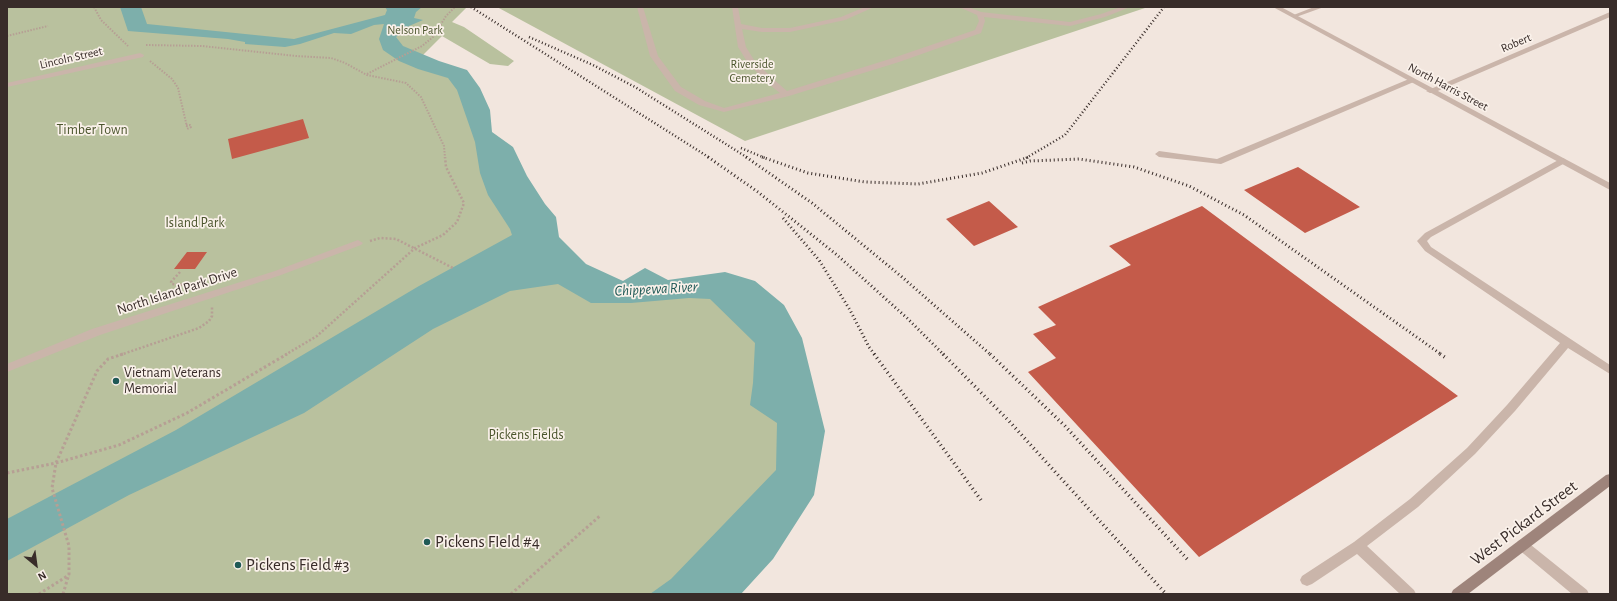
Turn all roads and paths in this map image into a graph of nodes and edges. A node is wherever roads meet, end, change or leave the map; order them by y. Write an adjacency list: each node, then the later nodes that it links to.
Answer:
1 (455, 7): 19 (path)
2 (640, 7): 23 (street)
3 (735, 7): 13 (street)
4 (871, 7): 13 (street)
5 (962, 7): 9 (street)
6 (1127, 7): 9 (street)
7 (1276, 7): 11 (street, North Harris Street)
8 (1321, 7): 11 (street)
9 (980, 14): 23 (street)
10 (1610, 14): 22 (street, Robert)
11 (1294, 16): 20 (street, North Harris Street)
12 (48, 26): 14 (path)
13 (738, 26): 23 (street)
14 (7, 36)
15 (125, 45): 16 (path)
16 (133, 45)
17 (141, 45): 19 (path)
18 (140, 55): 21 (street, Lincoln Street)
19 (367, 75): 30 (path)
20 (1412, 81): 22 (street, North Harris Street); 26 (street)
21 (7, 85)
22 (1430, 91): 27 (street, North Harris Street)
23 (786, 94)
24 (186, 125): 25 (path)
25 (187, 129)
26 (1159, 154)
27 (1562, 161): 28 (street, North Harris Street); 32 (street)
28 (1609, 185)
29 (358, 243): 30 (path); 33 (street, North Island Park Drive)
30 (415, 248): 31 (path); 36 (path)
31 (453, 268)
32 (1566, 342): 35 (street); 41 (street)
33 (7, 368)
34 (97, 370): 36 (path)
35 (1610, 370)
36 (56, 463): 37 (path); 42 (path)
37 (7, 473)
38 (1610, 479): 40 (main road, West Pickard Street)
39 (601, 515): 46 (path)
40 (1522, 545): 48 (main road, West Pickard Street); 49 (street)
41 (1358, 546): 43 (street); 47 (street)
42 (69, 574): 44 (path); 45 (path)
43 (1307, 580)
44 (39, 594)
45 (63, 594)
46 (511, 594)
47 (1410, 594)
48 (1458, 594)
49 (1582, 594)

